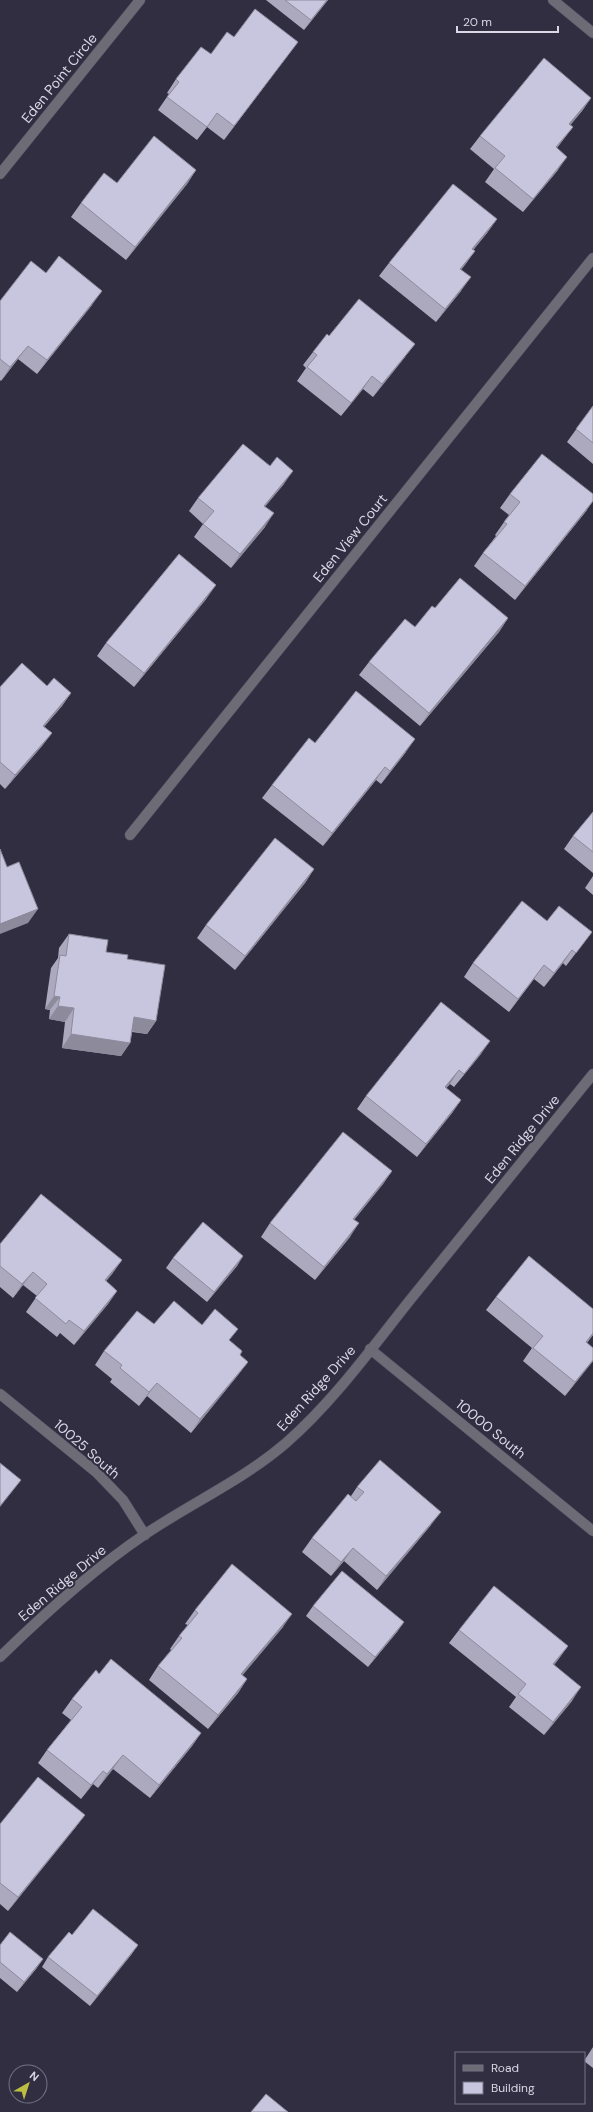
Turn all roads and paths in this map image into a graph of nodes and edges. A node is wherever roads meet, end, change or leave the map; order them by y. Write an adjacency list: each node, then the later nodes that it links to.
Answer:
1 (140, 0): 4 (street, Eden Point Circle)
2 (553, 0): 3 (street)
3 (593, 33)
4 (0, 174)
5 (593, 258): 6 (street, Eden View Court)
6 (130, 835)
7 (593, 1074): 8 (street, Eden Ridge Drive)
8 (370, 1349): 10 (street, 10000 South); 11 (street, Eden Ridge Drive)
9 (0, 1394): 11 (street, 10025 South)
10 (593, 1531)
11 (145, 1534): 12 (street, Eden Ridge Drive)
12 (0, 1657)

